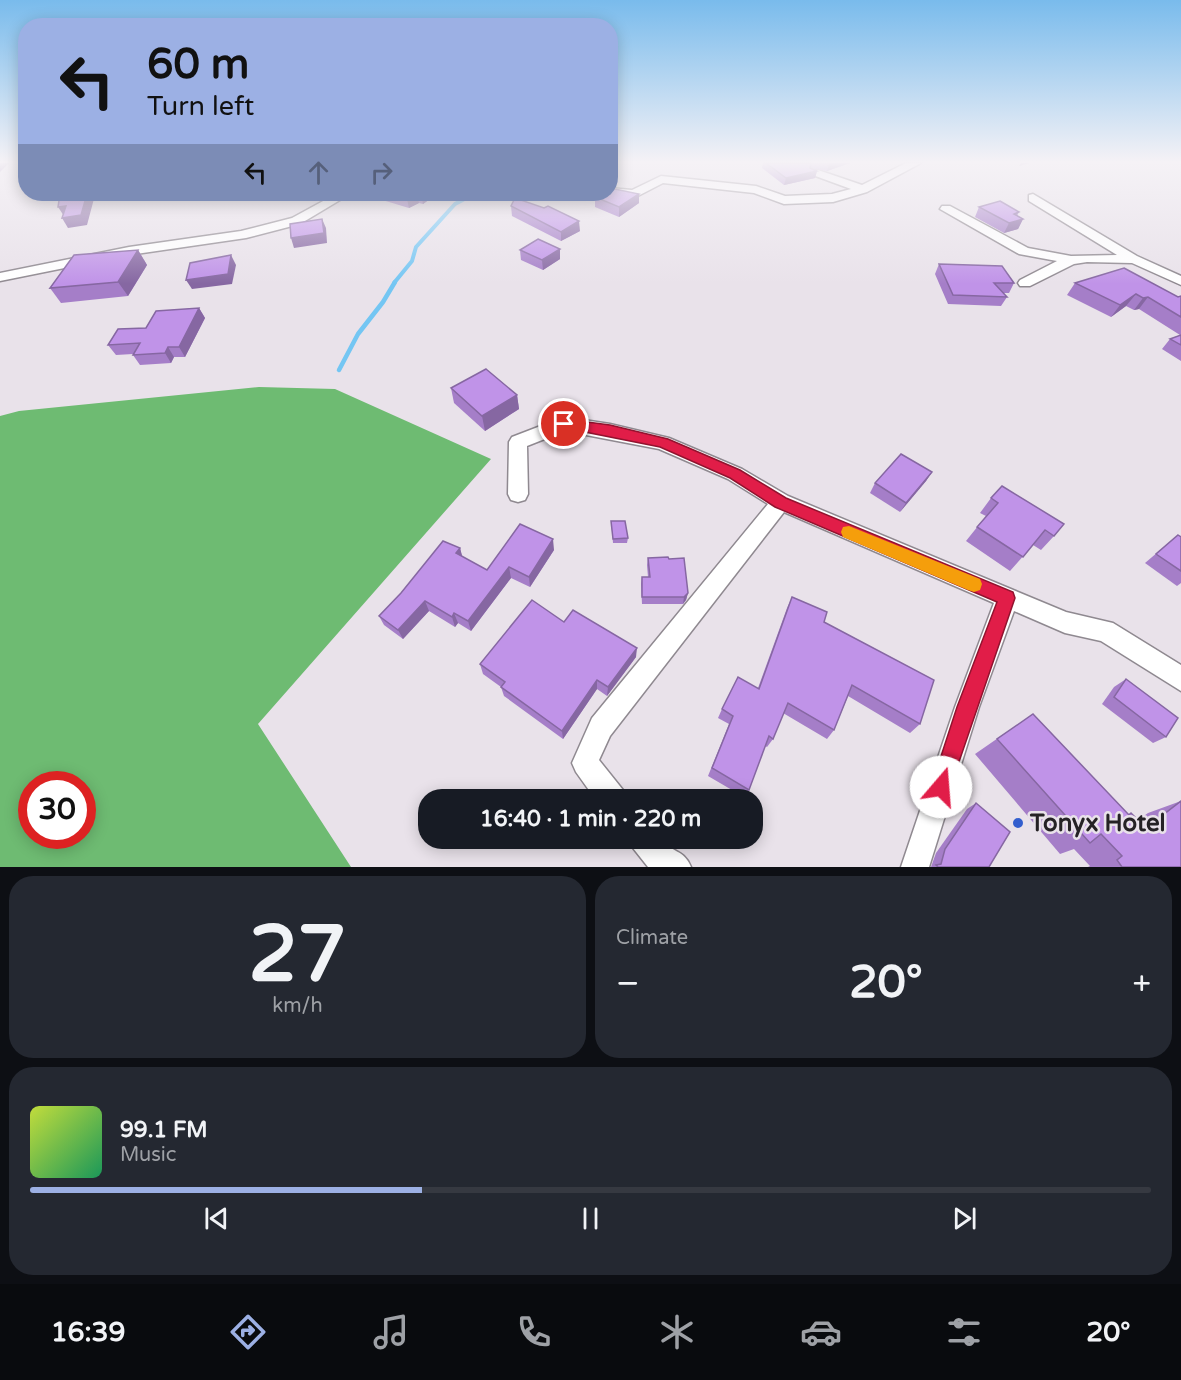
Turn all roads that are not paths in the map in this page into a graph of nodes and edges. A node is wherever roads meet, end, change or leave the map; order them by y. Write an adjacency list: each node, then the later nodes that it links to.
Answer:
1 (327, 203): 6 (street)
2 (1042, 203): 4 (street)
3 (946, 209): 5 (street)
4 (1134, 259): 5 (street); 7 (street)
5 (1071, 260): 8 (street)
6 (0, 277)
7 (1181, 281)
8 (1025, 283)
9 (518, 494): 10 (street)
10 (780, 502): 11 (street); 13 (street)
11 (1007, 598): 12 (street); 16 (street)
12 (1181, 679)
13 (605, 789)
14 (651, 849): 15 (street)
15 (677, 867)
16 (915, 867)

